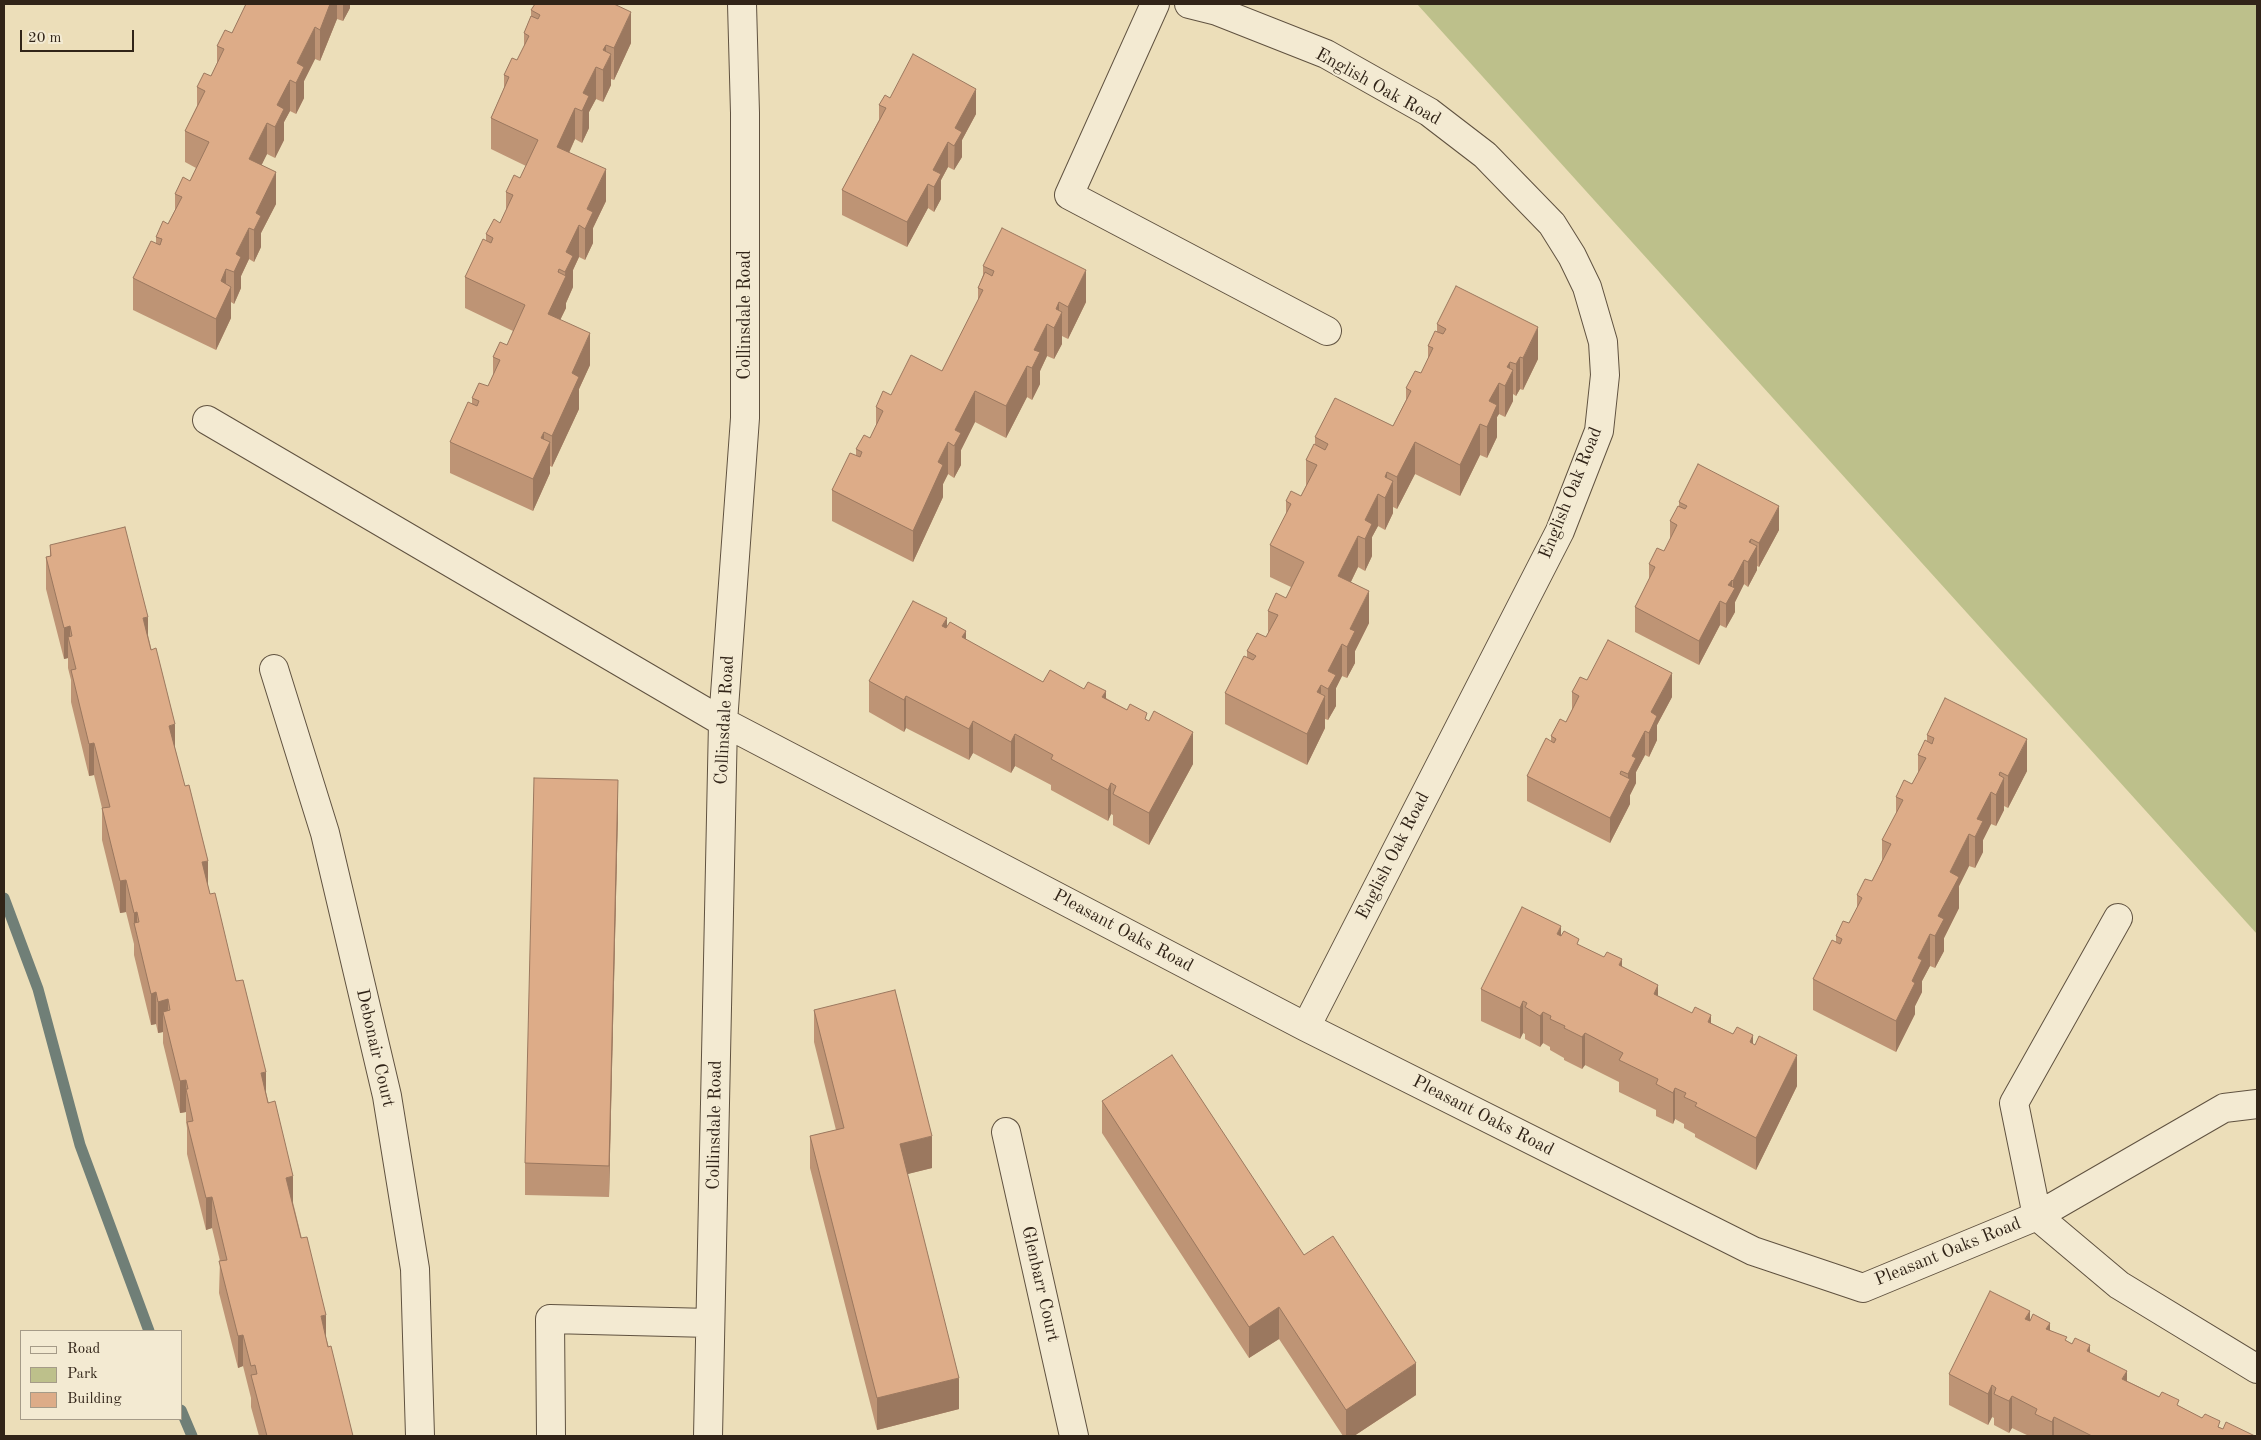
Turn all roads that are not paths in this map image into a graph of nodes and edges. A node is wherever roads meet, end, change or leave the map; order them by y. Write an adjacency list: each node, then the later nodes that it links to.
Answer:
1 (742, 4): 7 (street, Collinsdale Road)
2 (1155, 4): 4 (street)
3 (1189, 4): 9 (street, English Oak Road)
4 (1327, 331)
5 (207, 420): 7 (street, Pleasant Oaks Road)
6 (274, 669): 15 (street, Debonair Court)
7 (723, 722): 9 (street, Pleasant Oaks Road); 13 (street, Collinsdale Road)
8 (2118, 918): 12 (street)
9 (1306, 1027): 12 (street, Pleasant Oaks Road)
10 (2257, 1104): 12 (street, Pleasant Oaks Road)
11 (1006, 1132): 18 (street, Glenbarr Court)
12 (2037, 1216): 14 (street)
13 (710, 1323): 16 (street); 17 (street, Collinsdale Road)
14 (2257, 1369)
15 (420, 1436)
16 (551, 1436)
17 (708, 1436)
18 (1074, 1436)

